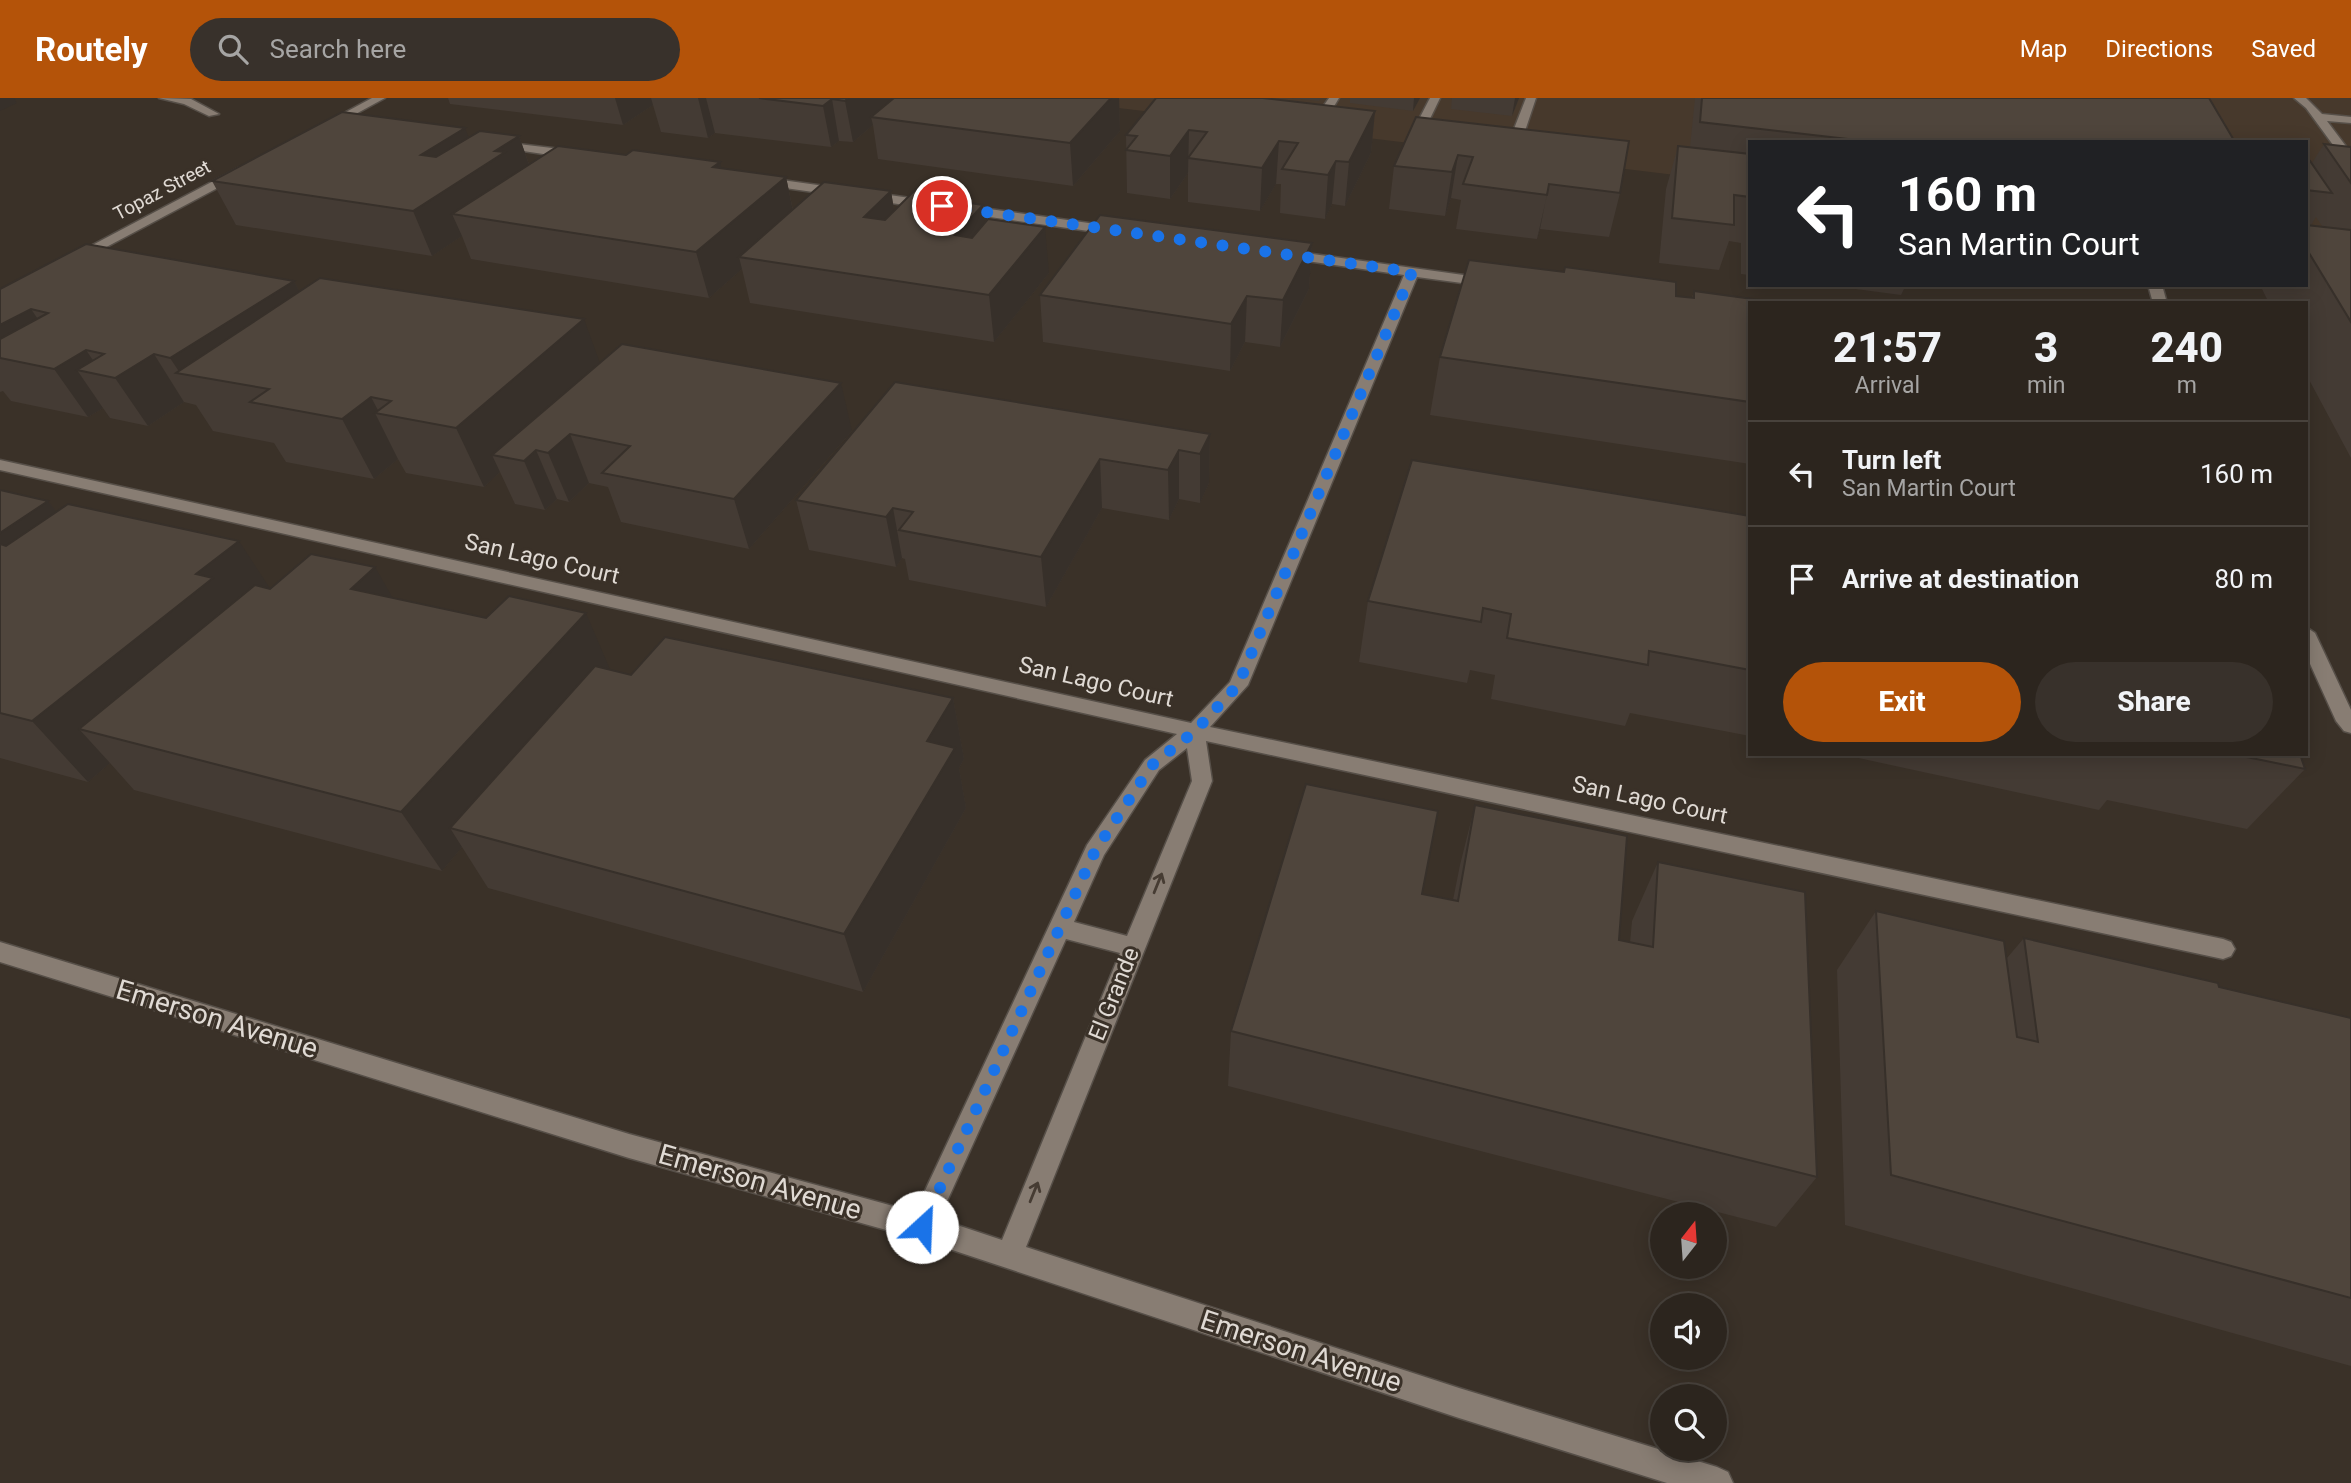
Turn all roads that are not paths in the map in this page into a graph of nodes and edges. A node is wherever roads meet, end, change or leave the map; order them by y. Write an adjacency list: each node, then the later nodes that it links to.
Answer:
1 (164, 98): 8 (street)
2 (380, 98): 12 (street)
3 (1334, 98): 7 (street)
4 (1435, 98): 11 (street)
5 (1531, 98): 13 (street)
6 (2299, 98): 9 (street)
7 (1326, 111)
8 (213, 114)
9 (2318, 117): 10 (street); 16 (street)
10 (2351, 120)
11 (1423, 123)
12 (318, 130)
13 (1518, 134)
14 (485, 143): 15 (street)
15 (596, 158)
16 (2351, 161)
17 (245, 169): 21 (street, Topaz Street)
18 (748, 179): 19 (street)
19 (1135, 233)
20 (1273, 253): 22 (street)
21 (61, 265)
22 (1412, 272): 23 (street); 27 (street)
23 (1507, 285)
24 (0, 465): 27 (street, San Lago Court)
25 (2308, 637): 26 (street)
26 (2351, 726)
27 (1195, 731): 28 (street); 29 (street, El Grande, one-way to 27); 30 (street, San Lago Court)
28 (1062, 929): 29 (street); 32 (street)
29 (1133, 947): 33 (street, El Grande, one-way to 29)
30 (2223, 948)
31 (0, 952): 32 (street, Emerson Avenue)
32 (922, 1227): 33 (street, Emerson Avenue)
33 (1009, 1255): 34 (street, Emerson Avenue)
34 (1717, 1483)

